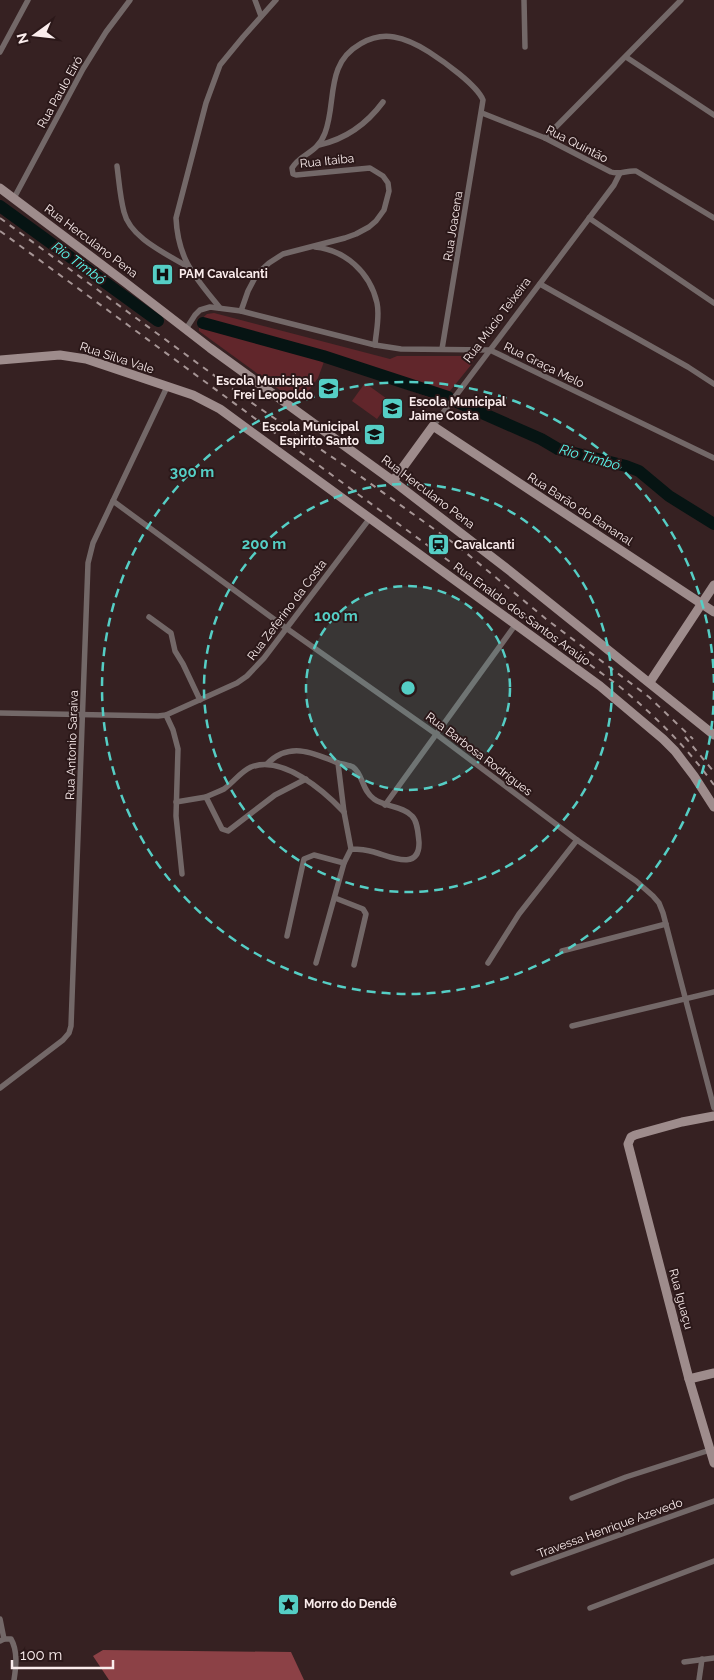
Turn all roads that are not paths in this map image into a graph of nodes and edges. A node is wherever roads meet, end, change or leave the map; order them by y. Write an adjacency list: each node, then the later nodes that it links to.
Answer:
1 (28, 0): 9 (street)
2 (130, 0): 20 (street, Rua Paulo Eiró)
3 (255, 0): 7 (street)
4 (276, 0): 7 (street)
5 (524, 0): 8 (street)
6 (682, 0): 10 (street)
7 (261, 16): 24 (street)
8 (524, 47)
9 (0, 52)
10 (626, 57): 14 (street); 15 (street)
11 (382, 102): 16 (street)
12 (483, 105): 13 (street, Rua Joacena); 16 (street, Rua Itaiba)
13 (482, 114): 15 (street, Rua Quintão); 31 (street, Rua Joacena)
14 (714, 115)
15 (544, 138): 18 (street, Rua Quintão)
16 (319, 145): 23 (street, Rua Itaiba)
17 (117, 166): 24 (street)
18 (620, 173): 21 (street, Rua Múcio Teixeira); 22 (street, Rua Quintão)
19 (0, 188): 20 (main road, Rua Herculano Pena)
20 (14, 198): 29 (main road, Rua Herculano Pena)
21 (589, 218): 25 (street, Rua Múcio Teixeira); 26 (street)
22 (714, 218)
23 (312, 247): 28 (street, Rua Itaiba); 30 (street)
24 (188, 267): 27 (street)
25 (540, 284): 32 (street, Rua Múcio Teixeira); 34 (street)
26 (714, 303)
27 (220, 308): 28 (street, Rua Graça Melo); 29 (street, Rua Graça Melo)
28 (241, 311): 30 (street, Rua Graça Melo)
29 (186, 329): 38 (main road, Rua Herculano Pena)
30 (374, 345): 31 (street, Rua Graça Melo)
31 (442, 349): 32 (street, Rua Graça Melo)
32 (490, 350): 36 (street, Rua Múcio Teixeira); 37 (street, Rua Graça Melo)
33 (0, 360): 35 (main road, Rua Silva Vale)
34 (714, 384)
35 (167, 387): 39 (street, Rua Antonio Saraiva); 40 (main road, Rua Enaldo dos Santos Araújo)
36 (433, 426): 38 (main road, Rua Múcio Teixeira); 42 (main road, Rua Barão do Bananal)
37 (714, 458)
38 (393, 481): 47 (main road, Rua Herculano Pena)
39 (113, 501): 46 (street, Rua Barbosa Rodrigues); 50 (street, Rua Antonio Saraiva)
40 (370, 518): 45 (main road, Rua Enaldo dos Santos Araújo); 46 (street, Rua Zeferino da Costa)
41 (714, 585): 42 (main road)
42 (701, 604): 43 (main road, Rua Barão do Bananal); 47 (main road)
43 (714, 612)
44 (149, 617): 48 (street)
45 (516, 624): 52 (street); 60 (main road, Rua Enaldo dos Santos Araújo)
46 (286, 628): 48 (street, Rua Zeferino da Costa); 52 (street, Rua Barbosa Rodrigues)
47 (650, 682): 53 (main road, Rua Herculano Pena)
48 (200, 700): 51 (street, Rua Zeferino da Costa)
49 (0, 713): 50 (street, Rua Zeferino da Costa)
50 (83, 714): 51 (street, Rua Zeferino da Costa); 76 (street, Rua Antonio Saraiva)
51 (166, 715): 58 (street)
52 (436, 734): 59 (street); 62 (street, Rua Barbosa Rodrigues)
53 (714, 735)
54 (267, 764): 55 (street); 56 (street); 57 (street)
55 (338, 764): 59 (street); 61 (street)
56 (306, 779): 57 (street); 61 (street)
57 (206, 797): 58 (street)
58 (176, 802): 65 (street)
59 (384, 805): 63 (street)
60 (714, 806)
61 (344, 812): 63 (street)
62 (577, 840): 67 (street, Rua Barbosa Rodrigues); 71 (street)
63 (351, 848): 64 (street)
64 (344, 863): 66 (street); 68 (street)
65 (182, 874)
66 (335, 898): 70 (street); 72 (street)
67 (666, 924): 69 (street); 74 (street, Rua Barbosa Rodrigues)
68 (287, 936)
69 (562, 951)
70 (316, 963)
71 (488, 963)
72 (354, 965)
73 (714, 992): 74 (street)
74 (686, 998): 75 (street); 77 (street, Rua Barbosa Rodrigues)
75 (572, 1026)
76 (0, 1088)
77 (714, 1108)
78 (714, 1116): 80 (main road, Rua Iguaçu)
79 (714, 1373): 80 (main road)
80 (689, 1379): 81 (main road, Rua Iguaçu)
81 (710, 1450): 82 (main road, Rua Iguaçu); 83 (street)
82 (714, 1463)
83 (572, 1498)
84 (714, 1501): 86 (street, Travessa Henrique Azevedo)
85 (714, 1561): 87 (street)
86 (513, 1573)
87 (590, 1608)
88 (0, 1619): 89 (street)
89 (2, 1640): 93 (street)
90 (714, 1658): 91 (street)
91 (702, 1659): 92 (street); 94 (street)
92 (684, 1662)
93 (14, 1680)
94 (700, 1680)

